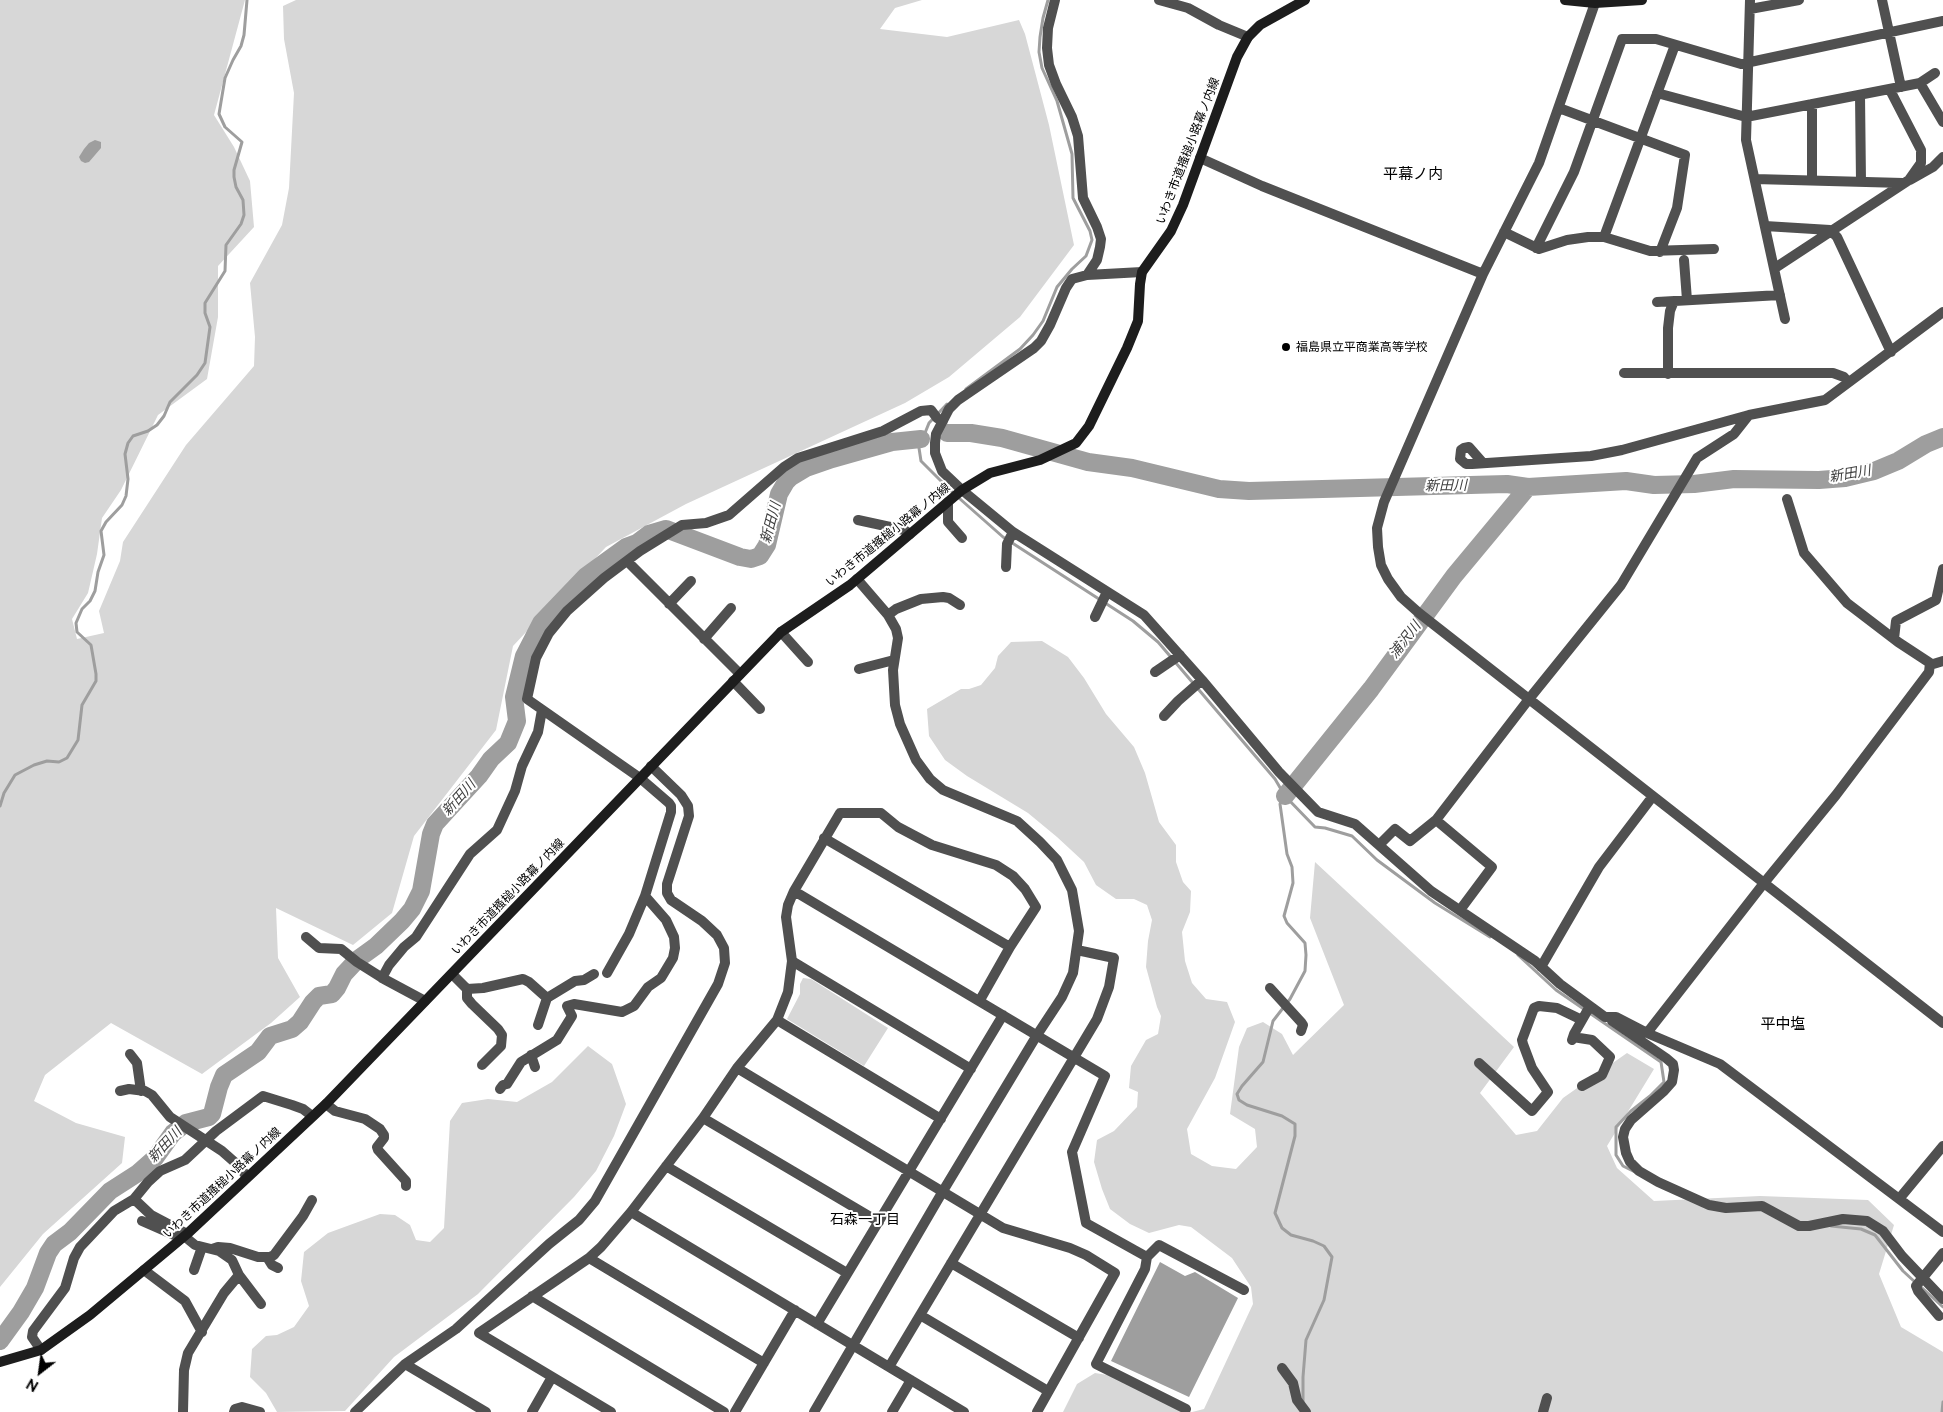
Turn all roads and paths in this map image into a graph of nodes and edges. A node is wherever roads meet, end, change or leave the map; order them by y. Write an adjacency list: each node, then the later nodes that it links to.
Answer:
1 (1055, 0): 43 (street)
2 (1158, 0): 12 (street)
3 (1305, 0): 12 (street, いわき市道搔槌小路幕ノ内線)
4 (1565, 0): 8 (street)
5 (1642, 0): 8 (street)
6 (1799, 0): 9 (street)
7 (1882, 0): 11 (street)
8 (1595, 4): 21 (street)
9 (1750, 5): 14 (street)
10 (1943, 21): 11 (street)
11 (1889, 33): 14 (street); 17 (street)
12 (1248, 37): 27 (street, いわき市道搔槌小路幕ノ内線)
13 (1675, 45): 14 (street); 18 (street); 23 (street)
14 (1748, 63): 22 (street)
15 (1935, 73): 16 (street)
16 (1920, 83): 17 (street); 24 (street)
17 (1895, 88): 19 (street); 31 (street)
18 (1657, 93): 22 (street); 25 (street)
19 (1860, 95): 20 (street); 30 (street)
20 (1812, 104): 22 (street); 29 (street)
21 (1559, 108): 23 (street); 34 (street)
22 (1746, 118): 28 (street)
23 (1593, 121): 25 (street); 36 (street)
24 (1943, 122)
25 (1640, 138): 35 (street); 38 (street)
26 (1943, 157): 31 (street)
27 (1200, 158): 41 (street, いわき市道搔槌小路幕ノ内線); 42 (street)
28 (1755, 178): 29 (street); 32 (street)
29 (1812, 180): 30 (street)
30 (1861, 182): 31 (street)
31 (1906, 182): 33 (street)
32 (1765, 226): 33 (street); 40 (street)
33 (1830, 230): 40 (street); 50 (street)
34 (1504, 232): 36 (street); 42 (street)
35 (1604, 236): 36 (street); 38 (street)
36 (1536, 248)
37 (1714, 249): 38 (street)
38 (1660, 252)
39 (1684, 260): 45 (street)
40 (1775, 268): 44 (street)
41 (1142, 272): 43 (street); 57 (street, いわき市道搔槌小路幕ノ内線)
42 (1483, 274): 86 (street)
43 (1087, 275): 55 (street)
44 (1780, 296): 45 (street); 49 (street)
45 (1687, 300): 46 (street)
46 (1674, 301): 47 (street); 52 (street)
47 (1657, 302)
48 (1943, 312): 50 (street)
49 (1785, 319)
50 (1890, 352): 53 (street)
51 (1624, 374): 52 (street)
52 (1668, 374): 53 (street)
53 (1848, 382): 54 (street)
54 (1749, 416): 56 (street); 86 (street)
55 (938, 418): 57 (street); 63 (street)
56 (1484, 463)
57 (956, 496): 60 (street); 61 (street, いわき市道搔槌小路幕ノ内線); 62 (street)
58 (1787, 499): 76 (street)
59 (858, 520): 61 (street)
60 (1013, 532): 64 (street); 68 (street)
61 (910, 534): 66 (street, いわき市道搔槌小路幕ノ内線)
62 (962, 538)
63 (626, 561): 69 (street); 88 (street)
64 (1006, 567)
65 (1943, 569): 76 (street)
66 (857, 579): 72 (street); 74 (street, いわき市道搔槌小路幕ノ内線)
67 (691, 581): 69 (street)
68 (1107, 592): 73 (street); 77 (street)
69 (669, 604): 75 (street)
70 (960, 605): 72 (street)
71 (732, 608): 75 (street)
72 (888, 614): 78 (street)
73 (1095, 617)
74 (782, 632): 80 (street); 84 (street, いわき市道搔槌小路幕ノ内線)
75 (704, 638): 84 (street)
76 (1894, 639): 81 (street)
77 (1180, 655): 83 (street); 85 (street)
78 (894, 660): 82 (street); 102 (street)
79 (1943, 661): 81 (street)
80 (808, 662)
81 (1930, 665): 96 (street)
82 (859, 669)
83 (1155, 672)
84 (736, 678): 87 (street); 90 (street, いわき市道搔槌小路幕ノ内線)
85 (1202, 680): 89 (street); 95 (street)
86 (1529, 699): 92 (street); 93 (street)
87 (760, 709)
88 (542, 710): 91 (street); 108 (street)
89 (1164, 716)
90 (651, 766): 91 (street, いわき市道搔槌小路幕ノ内線); 182 (street)
91 (640, 778): 98 (street); 106 (street, いわき市道搔槌小路幕ノ内線)
92 (1653, 796): 96 (street); 104 (street)
93 (1436, 820): 95 (street); 99 (street)
94 (824, 838): 97 (street); 101 (street); 101 (street)
95 (1379, 845): 99 (street)
96 (1764, 883): 119 (street); 122 (street)
97 (794, 891): 103 (street); 112 (street)
98 (645, 896): 105 (street); 125 (street)
99 (1460, 910): 104 (street)
100 (306, 937): 108 (street)
101 (1010, 947): 112 (street)
102 (1077, 950): 123 (street); 126 (street)
103 (792, 961): 117 (street); 131 (street)
104 (1541, 967): 114 (street)
105 (607, 973)
106 (452, 974): 110 (street); 113 (street, いわき市道搔槌小路幕ノ内線)
107 (594, 974): 111 (street)
108 (382, 978): 113 (street)
109 (1270, 988): 121 (street)
110 (468, 989): 111 (street); 128 (street)
111 (547, 998): 120 (street)
112 (980, 1000): 115 (street)
113 (425, 1001): 136 (street, いわき市道搔槌小路幕ノ内線)
114 (1590, 1006): 116 (street); 118 (street)
115 (1003, 1016): 123 (street); 131 (street)
116 (1605, 1016): 122 (street); 167 (street)
117 (778, 1020): 130 (street); 139 (street)
118 (1582, 1020): 127 (street); 132 (street)
119 (1943, 1023)
120 (538, 1025)
121 (1301, 1031)
122 (1647, 1033): 148 (street)
123 (1037, 1035): 126 (street); 146 (street)
124 (130, 1054): 135 (street)
125 (531, 1055): 129 (street); 133 (street)
126 (1073, 1057): 151 (street); 159 (street)
127 (1479, 1063)
128 (482, 1065)
129 (536, 1067)
130 (737, 1068): 138 (street); 143 (street)
131 (971, 1069): 139 (street)
132 (1582, 1086)
133 (500, 1089)
134 (120, 1091): 135 (street)
135 (141, 1091): 140 (street)
136 (326, 1104): 137 (street, いわき市道搔槌小路幕ノ内線); 145 (street)
137 (312, 1116): 140 (street); 144 (street, いわき市道搔槌小路幕ノ内線)
138 (703, 1118): 142 (street); 153 (street)
139 (941, 1119): 143 (street)
140 (206, 1141): 144 (street); 147 (street)
141 (1943, 1146): 148 (street)
142 (666, 1166): 150 (street); 165 (street)
143 (909, 1171): 146 (street); 153 (street)
144 (247, 1177): 155 (street, いわき市道搔槌小路幕ノ内線)
145 (406, 1186)
146 (943, 1191): 151 (street); 178 (street)
147 (134, 1199): 155 (street); 179 (street)
148 (1899, 1199): 154 (street)
149 (312, 1200): 158 (street)
150 (631, 1212): 160 (street); 172 (street)
151 (980, 1213): 161 (street); 177 (street)
152 (142, 1221): 155 (street)
153 (879, 1222): 165 (street)
154 (1943, 1232)
155 (184, 1236): 156 (street); 163 (street, いわき市道搔槌小路幕ノ内線)
156 (207, 1248): 158 (street); 164 (street); 166 (street)
157 (1943, 1252): 167 (street)
158 (267, 1257): 162 (street)
159 (1147, 1257): 168 (street); 189 (street)
160 (589, 1258): 169 (street); 181 (street)
161 (951, 1263): 173 (street); 177 (street)
162 (278, 1268)
163 (144, 1270): 176 (street); 179 (street, いわき市道搔槌小路幕ノ内線)
164 (194, 1270)
165 (847, 1273): 175 (street)
166 (239, 1275): 171 (street); 176 (street)
167 (1922, 1278): 170 (street); 174 (street)
168 (1244, 1290)
169 (532, 1296): 185 (street); 197 (street)
170 (1943, 1299)
171 (261, 1304)
172 (795, 1310): 175 (street); 181 (street)
173 (920, 1315): 183 (street); 187 (street)
174 (1939, 1316)
175 (817, 1324): 178 (street)
176 (202, 1332): 190 (street)
177 (1078, 1338): 187 (street)
178 (854, 1346): 183 (street); 199 (street)
179 (41, 1350): 180 (street, いわき市道搔槌小路幕ノ内線)
180 (0, 1362)
181 (764, 1363): 198 (street)
182 (406, 1364): 193 (street); 194 (street)
183 (890, 1367): 186 (street)
184 (1282, 1368): 203 (street)
185 (552, 1377): 195 (street); 196 (street)
186 (911, 1380): 200 (street); 201 (street)
187 (1048, 1391): 202 (street)
188 (1547, 1398): 204 (street)
189 (1186, 1409)
190 (183, 1412)
191 (234, 1412): 192 (street)
192 (260, 1412)
193 (357, 1412)
194 (486, 1412)
195 (532, 1412)
196 (611, 1412)
197 (724, 1412)
198 (734, 1412)
199 (814, 1412)
200 (892, 1412)
201 (964, 1412)
202 (1037, 1412)
203 (1306, 1412)
204 (1543, 1412)

